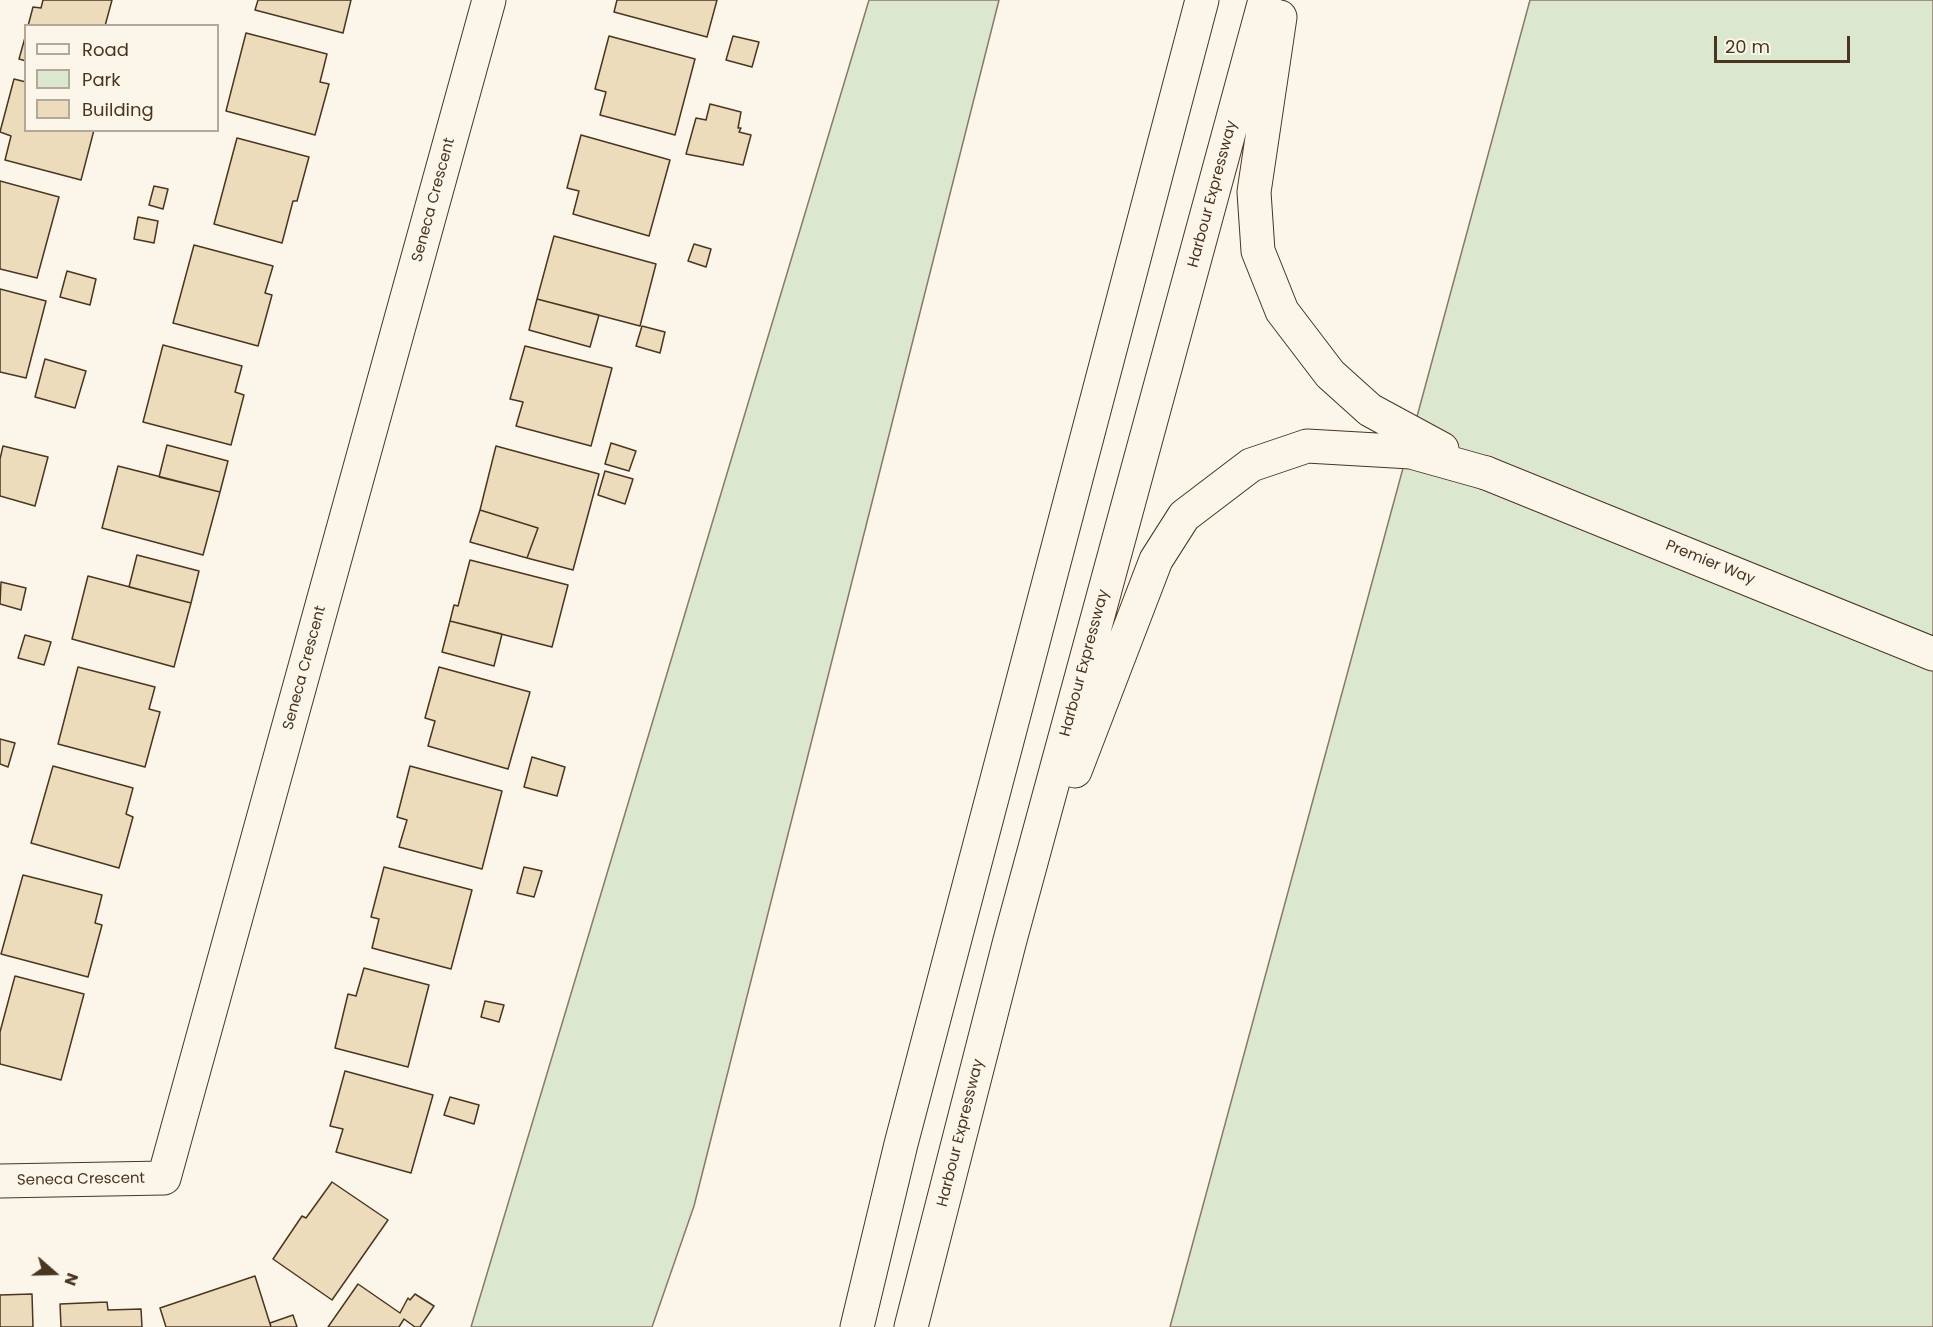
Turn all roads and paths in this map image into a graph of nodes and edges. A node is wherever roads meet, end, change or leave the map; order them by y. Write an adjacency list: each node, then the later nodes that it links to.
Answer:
1 (489, 0): 8 (main road, Seneca Crescent)
2 (1202, 0): 9 (main road)
3 (1265, 0): 7 (main road, Harbour Expressway)
4 (1283, 0): 5 (main road)
5 (1486, 473): 6 (main road, Premier Way); 7 (main road)
6 (1933, 654)
7 (1010, 940): 10 (main road, Harbour Expressway)
8 (0, 1181)
9 (857, 1327)
10 (911, 1327)

